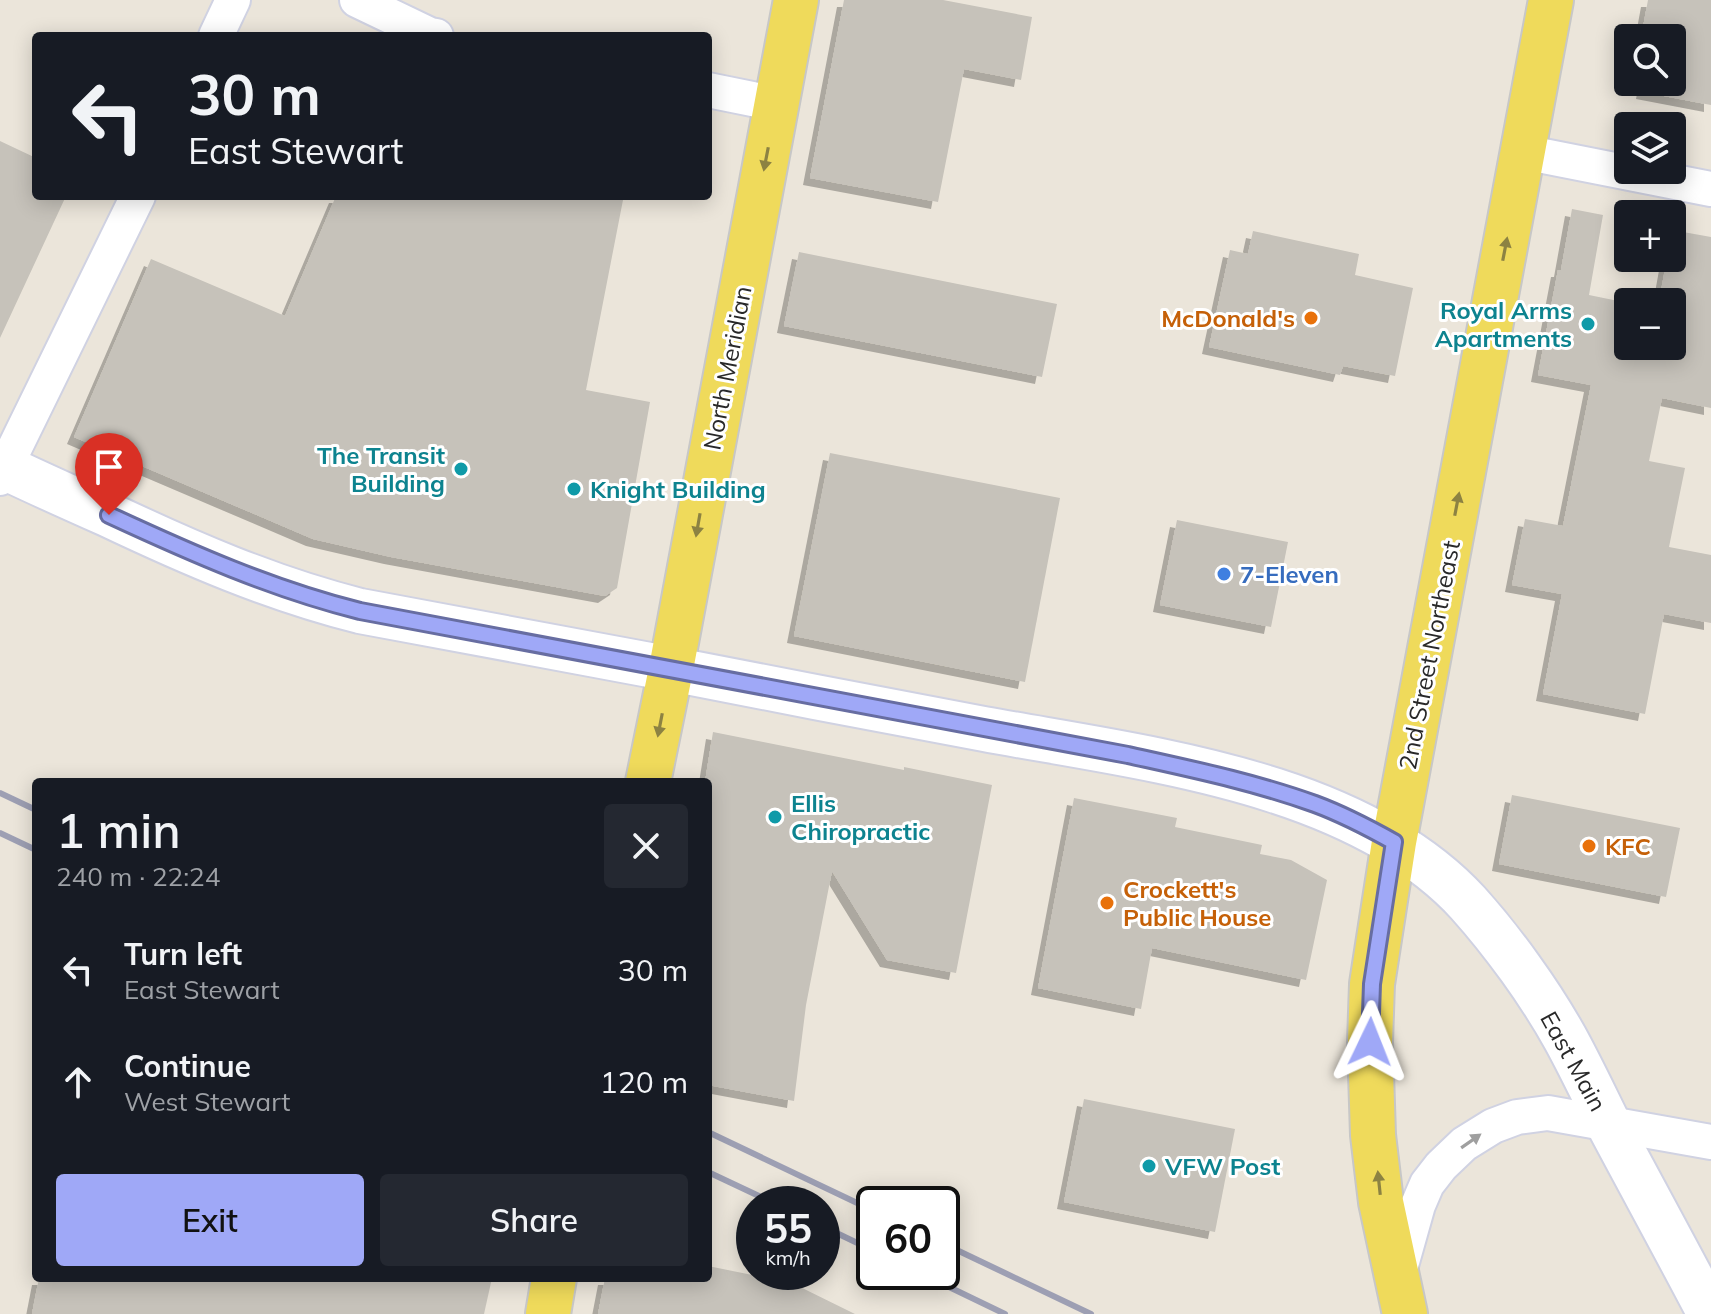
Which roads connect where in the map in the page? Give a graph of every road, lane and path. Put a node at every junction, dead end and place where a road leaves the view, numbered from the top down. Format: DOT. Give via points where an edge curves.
graph roads {
  1 [pos="233,0"];
  2 [pos="357,0"];
  3 [pos="796,0"];
  4 [pos="1551,0"];
  5 [pos="218,32"];
  6 [pos="427,32"];
  7 [pos="712,91"];
  8 [pos="777,104"];
  9 [pos="1523,152"];
  10 [pos="1711,189"];
  11 [pos="136,200"];
  12 [pos="2,471"];
  13 [pos="671,669"];
  14 [pos="649,778"];
  15 [pos="1394,842"];
  16 [pos="1608,1123"];
  17 [pos="1711,1142"];
  18 [pos="553,1282"];
  19 [pos="1401,1296"];
  20 [pos="548,1314"];
  21 [pos="1710,1314"];
  1 -- 5 [label="street"];
  2 -- 6 [label="street"];
  3 -- 8 [label="main road, North Meridian"];
  4 -- 9 [label="main road, 2nd Street Northeast"];
  7 -- 8 [label="street"];
  8 -- 13 [label="main road, North Meridian, one-way"];
  9 -- 10 [label="street"];
  15 -- 9 [label="main road, 2nd Street Northeast, one-way"];
  11 -- 12 [label="street"];
  12 -- 13 [label="main road, East Main" via="316,600"];
  13 -- 14 [label="main road, North Meridian, one-way"];
  13 -- 15 [label="main road, East Main" via="1205,771 1317,805"];
  15 -- 16 [label="main road, East Main" via="1467,902 1507,951 1563,1034"];
  19 -- 15 [label="main road, 2nd Street Northeast, one-way" via="1381,1202 1370,1042 1372,984"];
  16 -- 17 [label="street"];
  19 -- 16 [label="street, one-way" via="1418,1205 1427,1184 1464,1144 1517,1117 1548,1113"];
  16 -- 21 [label="main road, East Main"];
  18 -- 20 [label="main road"];
}
